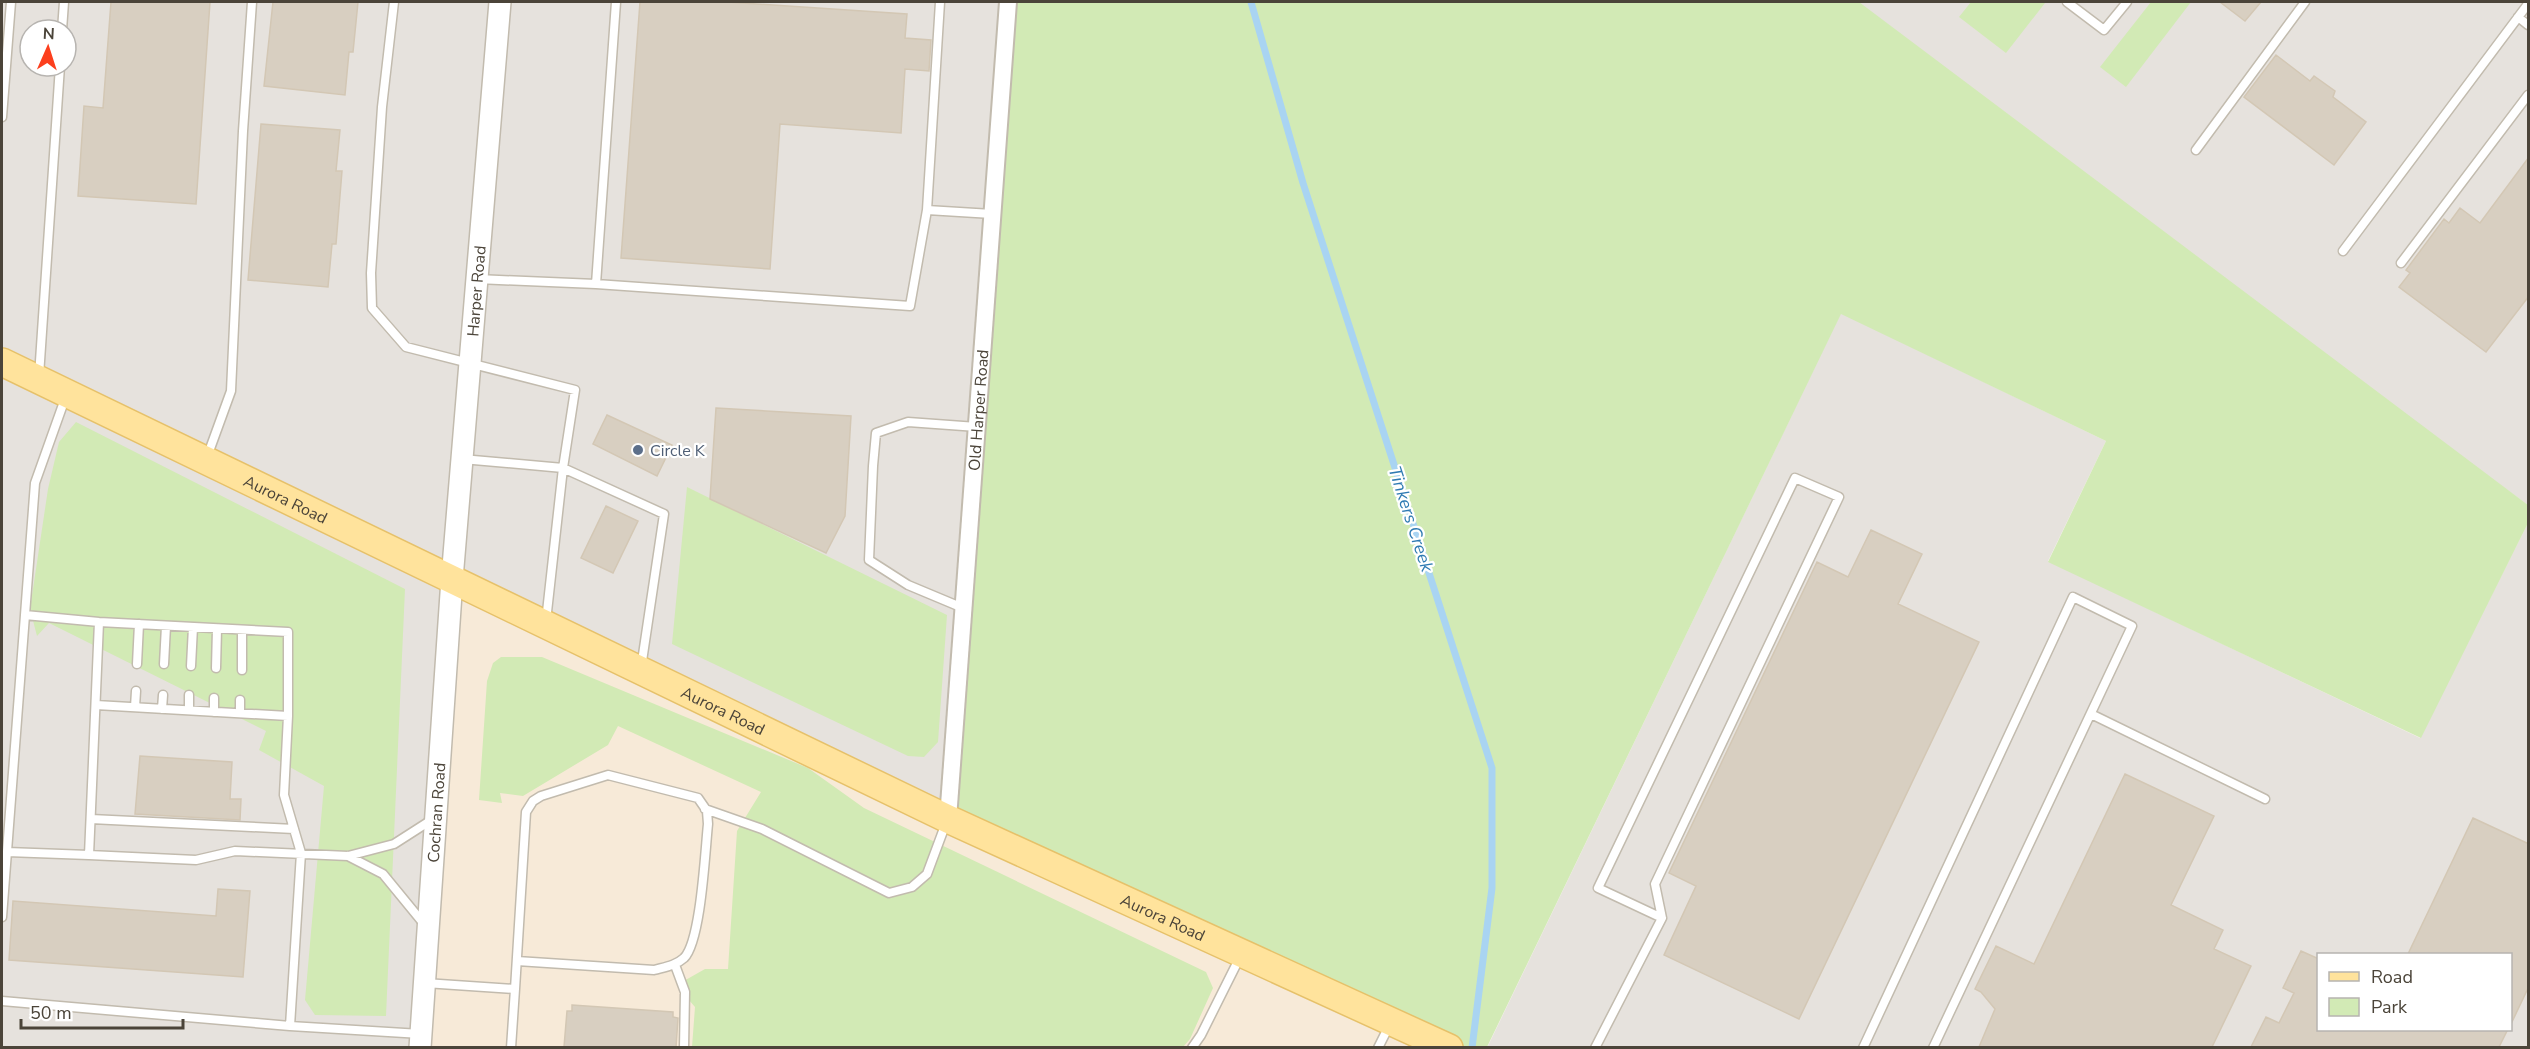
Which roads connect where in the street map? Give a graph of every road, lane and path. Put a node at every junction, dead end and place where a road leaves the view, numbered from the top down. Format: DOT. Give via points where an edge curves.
graph roads {
  1 [pos="11,2"];
  2 [pos="64,2"];
  3 [pos="252,2"];
  4 [pos="394,2"];
  5 [pos="500,2"];
  6 [pos="616,2"];
  7 [pos="940,2"];
  8 [pos="1008,2"];
  9 [pos="2067,2"];
  10 [pos="2127,2"];
  11 [pos="2305,2"];
  12 [pos="2529,4"];
  13 [pos="2518,17"];
  14 [pos="63,18"];
  15 [pos="2529,25"];
  16 [pos="59,78"];
  17 [pos="2529,95"];
  18 [pos="2,117"];
  19 [pos="2196,150"];
  20 [pos="927,210"];
  21 [pos="993,214"];
  22 [pos="2343,251"];
  23 [pos="2401,263"];
  24 [pos="475,279"];
  25 [pos="596,284"];
  26 [pos="469,361"];
  27 [pos="2,362"];
  28 [pos="39,380"];
  29 [pos="67,393"];
  30 [pos="977,428"];
  31 [pos="461,459"];
  32 [pos="206,461"];
  33 [pos="563,468"];
  34 [pos="452,579"];
  35 [pos="963,608"];
  36 [pos="25,615"];
  37 [pos="99,622"];
  38 [pos="139,624"];
  39 [pos="545,625"];
  40 [pos="166,626"];
  41 [pos="193,627"];
  42 [pos="217,628"];
  43 [pos="242,630"];
  44 [pos="137,664"];
  45 [pos="164,664"];
  46 [pos="191,666"];
  47 [pos="216,668"];
  48 [pos="242,670"];
  49 [pos="641,670"];
  50 [pos="136,692"];
  51 [pos="163,695"];
  52 [pos="189,695"];
  53 [pos="214,698"];
  54 [pos="240,700"];
  55 [pos="96,705"];
  56 [pos="135,707"];
  57 [pos="162,709"];
  58 [pos="189,710"];
  59 [pos="214,712"];
  60 [pos="240,713"];
  61 [pos="2091,714"];
  62 [pos="288,716"];
  63 [pos="2265,799"];
  64 [pos="705,808"];
  65 [pos="436,817"];
  66 [pos="91,819"];
  67 [pos="948,819"];
  68 [pos="294,829"];
  69 [pos="7,852"];
  70 [pos="302,854"];
  71 [pos="89,855"];
  72 [pos="348,855"];
  73 [pos="2,917"];
  74 [pos="1662,918"];
  75 [pos="428,929"];
  76 [pos="1241,954"];
  77 [pos="517,961"];
  78 [pos="675,965"];
  79 [pos="425,983"];
  80 [pos="515,989"];
  81 [pos="2,1001"];
  82 [pos="1390,1023"];
  83 [pos="290,1026"];
  84 [pos="421,1041"];
  85 [pos="1442,1044"];
  86 [pos="511,1047"];
  87 [pos="684,1047"];
  88 [pos="1192,1047"];
  89 [pos="1378,1047"];
  90 [pos="1595,1047"];
  91 [pos="1863,1047"];
  92 [pos="1933,1047"];
  1 -- 18 [label="lane"];
  2 -- 14 [label="lane"];
  3 -- 32 [label="lane" via="231,391"];
  4 -- 26 [label="lane" via="382,107 372,309 406,347"];
  5 -- 24 [label="street, Harper Road"];
  6 -- 25 [label="lane"];
  7 -- 20 [label="lane"];
  8 -- 21 [label="street, Old Harper Road"];
  9 -- 10 [label="lane" via="2104,30"];
  11 -- 19 [label="lane"];
  12 -- 13 [label="lane"];
  13 -- 15 [label="lane"];
  13 -- 22 [label="lane"];
  16 -- 28 [label="lane"];
  17 -- 23 [label="lane"];
  20 -- 21 [label="lane"];
  20 -- 25 [label="lane" via="910,306"];
  21 -- 30 [label="street, Old Harper Road"];
  24 -- 25 [label="lane"];
  24 -- 26 [label="street, Harper Road"];
  26 -- 31 [label="street, Harper Road"];
  26 -- 33 [label="lane" via="575,390"];
  27 -- 28 [label="main road, Aurora Road"];
  28 -- 29 [label="main road, Aurora Road"];
  29 -- 32 [label="main road, Aurora Road"];
  29 -- 36 [label="lane" via="35,483"];
  30 -- 35 [label="street, Old Harper Road"];
  30 -- 35 [label="lane" via="908,422 876,433 873,466 869,560 908,585"];
  31 -- 33 [label="lane"];
  31 -- 34 [label="street, Harper Road"];
  32 -- 34 [label="main road, Aurora Road"];
  33 -- 39 [label="lane"];
  33 -- 49 [label="lane" via="664,514"];
  34 -- 39 [label="main road, Aurora Road"];
  34 -- 65 [label="street, Cochran Road"];
  35 -- 67 [label="street, Old Harper Road"];
  36 -- 37 [label="lane"];
  36 -- 69 [label="lane"];
  37 -- 38 [label="lane"];
  37 -- 55 [label="lane"];
  38 -- 40 [label="lane"];
  38 -- 44 [label="lane"];
  39 -- 49 [label="main road, Aurora Road"];
  40 -- 41 [label="lane"];
  40 -- 45 [label="lane"];
  41 -- 42 [label="lane"];
  41 -- 46 [label="lane"];
  42 -- 43 [label="lane"];
  42 -- 47 [label="lane"];
  43 -- 48 [label="lane"];
  43 -- 62 [label="lane" via="288,632"];
  49 -- 67 [label="main road, Aurora Road"];
  50 -- 56 [label="lane"];
  51 -- 57 [label="lane"];
  52 -- 58 [label="lane"];
  53 -- 59 [label="lane"];
  54 -- 60 [label="lane"];
  55 -- 56 [label="lane"];
  55 -- 66 [label="lane"];
  56 -- 57 [label="lane"];
  57 -- 58 [label="lane"];
  58 -- 59 [label="lane"];
  59 -- 60 [label="lane"];
  60 -- 62 [label="lane"];
  61 -- 63 [label="lane"];
  61 -- 91 [label="lane" via="2132,626 2073,597"];
  61 -- 92 [label="lane"];
  62 -- 68 [label="lane" via="284,795"];
  64 -- 67 [label="lane" via="762,829 889,892 912,886 927,874"];
  64 -- 77 [label="lane" via="698,798 608,775 533,801 526,812"];
  64 -- 78 [label="lane" via="708,825 696,934 686,956"];
  65 -- 72 [label="lane" via="394,844"];
  65 -- 75 [label="street, Cochran Road"];
  66 -- 68 [label="lane"];
  66 -- 71 [label="lane"];
  67 -- 76 [label="main road, Aurora Road"];
  68 -- 70 [label="lane"];
  69 -- 71 [label="lane"];
  69 -- 73 [label="lane"];
  70 -- 71 [label="lane" via="235,851 196,860"];
  70 -- 72 [label="lane"];
  70 -- 83 [label="lane"];
  72 -- 75 [label="lane" via="383,874"];
  74 -- 74 [label="lane" via="1598,888 1795,477 1839,497 1655,884"];
  74 -- 90 [label="lane"];
  75 -- 79 [label="street, Cochran Road"];
  76 -- 82 [label="main road, Aurora Road"];
  76 -- 88 [label="lane" via="1202,1035"];
  77 -- 78 [label="lane" via="654,970"];
  77 -- 80 [label="lane"];
  78 -- 87 [label="lane" via="685,992"];
  79 -- 80 [label="lane"];
  79 -- 84 [label="street, Cochran Road"];
  80 -- 86 [label="lane"];
  81 -- 83 [label="lane"];
  82 -- 85 [label="main road, Aurora Road"];
  82 -- 89 [label="lane"];
  83 -- 84 [label="lane"];
}
